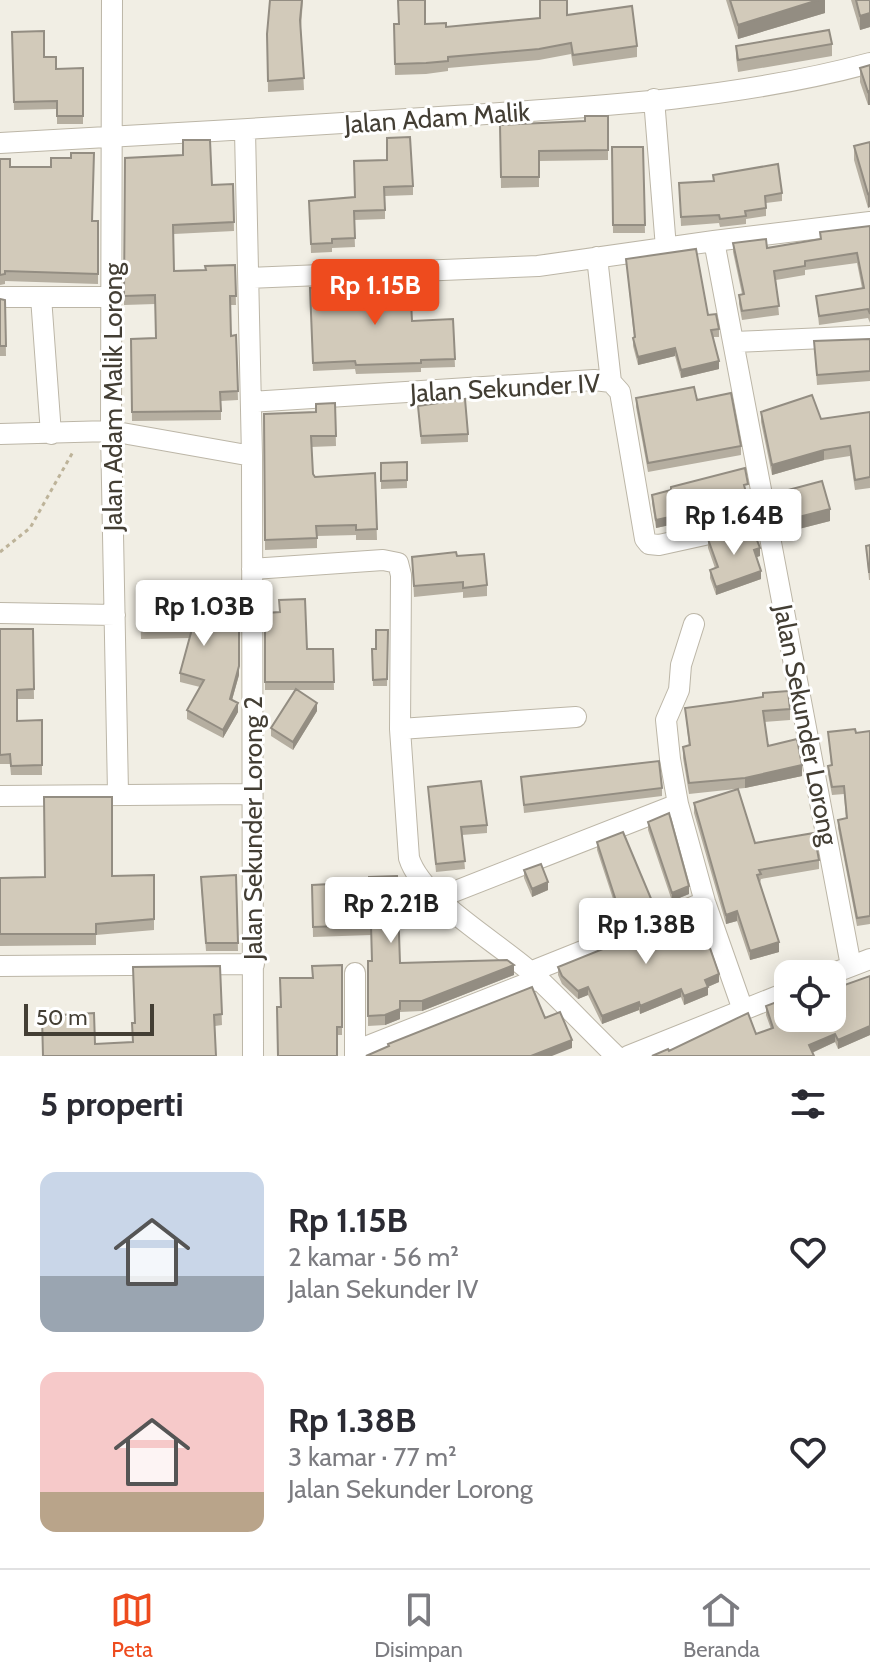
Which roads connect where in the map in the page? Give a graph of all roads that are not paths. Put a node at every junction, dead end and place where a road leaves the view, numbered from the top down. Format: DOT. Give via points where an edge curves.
graph roads {
  1 [pos="112,0"];
  2 [pos="870,63"];
  3 [pos="654,99"];
  4 [pos="245,131"];
  5 [pos="113,137"];
  6 [pos="0,143"];
  7 [pos="870,222"];
  8 [pos="714,241"];
  9 [pos="666,248"];
  10 [pos="597,257"];
  11 [pos="249,278"];
  12 [pos="0,297"];
  13 [pos="41,297"];
  14 [pos="112,297"];
  15 [pos="870,336"];
  16 [pos="734,342"];
  17 [pos="611,382"];
  18 [pos="251,402"];
  19 [pos="111,431"];
  20 [pos="0,434"];
  21 [pos="51,434"];
  22 [pos="252,456"];
  23 [pos="768,521"];
  24 [pos="252,569"];
  25 [pos="0,613"];
  26 [pos="115,615"];
  27 [pos="694,624"];
  28 [pos="576,717"];
  29 [pos="400,729"];
  30 [pos="118,793"];
  31 [pos="252,794"];
  32 [pos="0,796"];
  33 [pos="678,804"];
  34 [pos="438,898"];
  35 [pos="705,902"];
  36 [pos="861,963"];
  37 [pos="254,964"];
  38 [pos="0,966"];
  39 [pos="355,973"];
  40 [pos="534,975"];
  41 [pos="774,998"];
  42 [pos="743,1010"];
  43 [pos="355,1053"];
  44 [pos="253,1056"];
  45 [pos="616,1056"];
  46 [pos="628,1056"];
  1 -- 5 [label="street, Jalan Adam Malik Lorong"];
  2 -- 3 [label="street, Jalan Adam Malik" via="812,77"];
  3 -- 4 [label="street, Jalan Adam Malik"];
  3 -- 9 [label="street"];
  4 -- 5 [label="street, Jalan Adam Malik"];
  4 -- 11 [label="street, Jalan Sekunder Lorong 2"];
  5 -- 6 [label="street, Jalan Adam Malik"];
  5 -- 14 [label="street, Jalan Adam Malik Lorong"];
  7 -- 8 [label="street"];
  8 -- 9 [label="street"];
  8 -- 16 [label="street, Jalan Sekunder Lorong"];
  9 -- 10 [label="street"];
  10 -- 11 [label="street" via="508,268"];
  10 -- 17 [label="street"];
  11 -- 18 [label="street, Jalan Sekunder Lorong 2"];
  12 -- 13 [label="street"];
  13 -- 14 [label="street"];
  13 -- 21 [label="street"];
  14 -- 19 [label="street, Jalan Adam Malik Lorong"];
  15 -- 16 [label="street"];
  16 -- 23 [label="street, Jalan Sekunder Lorong"];
  17 -- 18 [label="street, Jalan Sekunder IV"];
  17 -- 23 [label="street, Jalan Sekunder IV" via="620,392 649,544"];
  18 -- 22 [label="street, Jalan Sekunder Lorong 2"];
  19 -- 21 [label="street"];
  19 -- 22 [label="street"];
  19 -- 26 [label="street, Jalan Adam Malik Lorong"];
  20 -- 21 [label="street"];
  22 -- 24 [label="street, Jalan Sekunder Lorong 2"];
  23 -- 36 [label="street, Jalan Sekunder Lorong"];
  24 -- 29 [label="street" via="391,560 399,565"];
  24 -- 31 [label="street, Jalan Sekunder Lorong 2"];
  25 -- 26 [label="street"];
  26 -- 30 [label="street, Jalan Adam Malik Lorong"];
  27 -- 33 [label="street" via="679,690 666,720"];
  28 -- 29 [label="street"];
  29 -- 34 [label="street" via="409,858 419,880"];
  30 -- 31 [label="street"];
  30 -- 32 [label="street"];
  31 -- 37 [label="street, Jalan Sekunder Lorong 2"];
  33 -- 34 [label="street"];
  33 -- 35 [label="street"];
  34 -- 40 [label="street"];
  35 -- 40 [label="street"];
  35 -- 42 [label="street"];
  37 -- 38 [label="street"];
  37 -- 44 [label="street, Jalan Sekunder Lorong 2"];
  39 -- 43 [label="street"];
  40 -- 43 [label="street"];
  40 -- 45 [label="street"];
  41 -- 42 [label="street"];
  42 -- 46 [label="street"];
}
